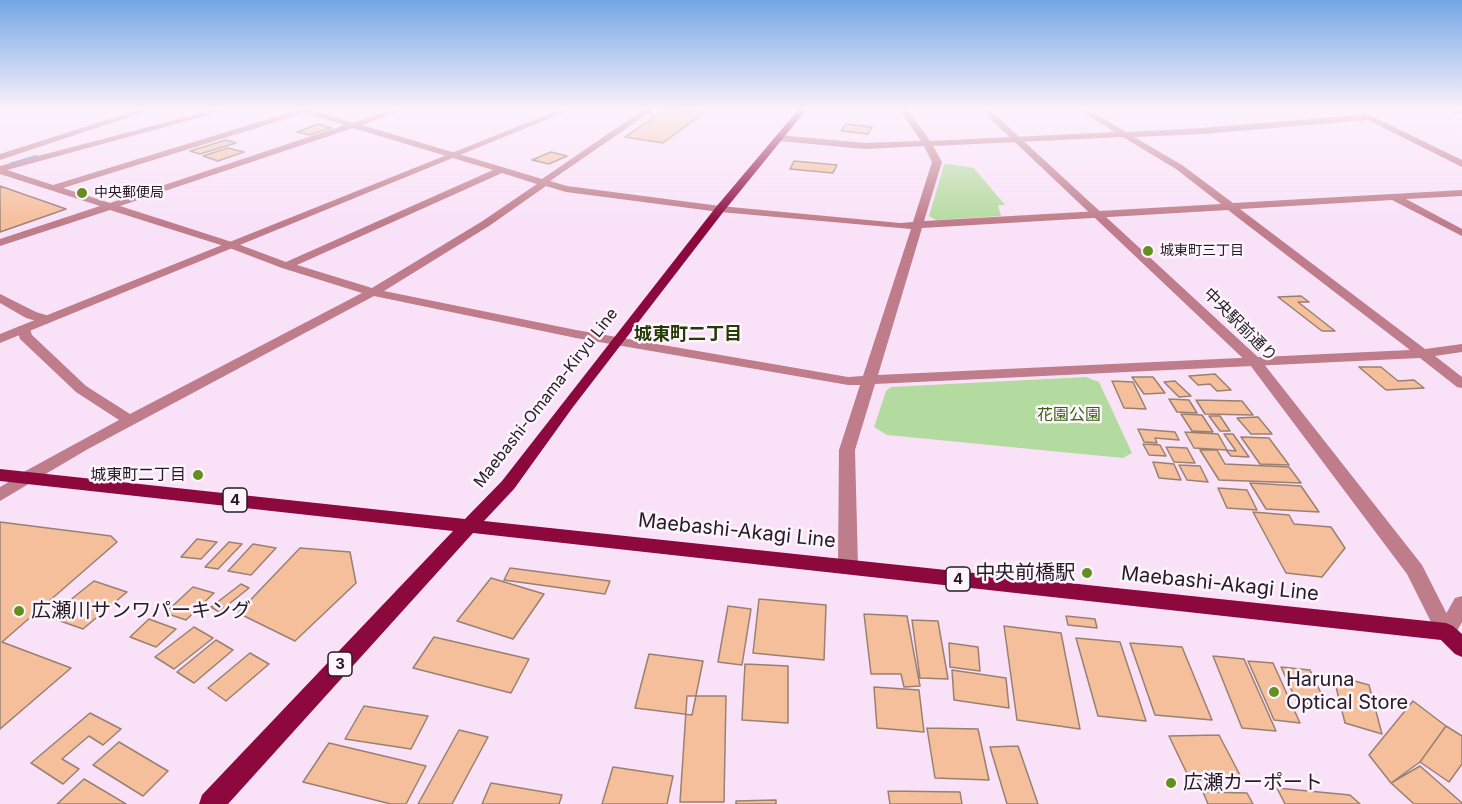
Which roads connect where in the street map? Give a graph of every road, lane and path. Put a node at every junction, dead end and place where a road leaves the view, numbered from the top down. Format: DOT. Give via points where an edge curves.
graph roads {
  1 [pos="30,148"];
  2 [pos="84,148"];
  3 [pos="182,148"];
  4 [pos="288,148"];
  5 [pos="432,148"];
  6 [pos="476,148"];
  7 [pos="594,148"];
  8 [pos="771,148"];
  9 [pos="929,148"];
  10 [pos="1026,148"];
  11 [pos="1147,148"];
  12 [pos="1430,148"];
  13 [pos="458,155"];
  14 [pos="0,157"];
  15 [pos="1462,164"];
  16 [pos="0,170"];
  17 [pos="501,170"];
  18 [pos="543,182"];
  19 [pos="52,188"];
  20 [pos="1462,193"];
  21 [pos="1394,197"];
  22 [pos="1231,206"];
  23 [pos="110,207"];
  24 [pos="720,209"];
  25 [pos="1098,214"];
  26 [pos="919,225"];
  27 [pos="1462,234"];
  28 [pos="0,243"];
  29 [pos="231,245"];
  30 [pos="286,266"];
  31 [pos="371,292"];
  32 [pos="0,298"];
  33 [pos="47,320"];
  34 [pos="24,329"];
  35 [pos="0,339"];
  36 [pos="617,341"];
  37 [pos="1462,348"];
  38 [pos="1422,354"];
  39 [pos="1255,362"];
  40 [pos="868,381"];
  41 [pos="1462,384"];
  42 [pos="131,421"];
  43 [pos="0,475"];
  44 [pos="27,478"];
  45 [pos="0,495"];
  46 [pos="471,525"];
  47 [pos="848,567"];
  48 [pos="1462,604"];
  49 [pos="1446,632"];
  50 [pos="1462,648"];
  51 [pos="211,804"];
  1 -- 14 [label="street"];
  2 -- 16 [label="street"];
  3 -- 19 [label="street"];
  4 -- 23 [label="street"];
  5 -- 13 [label="street"];
  6 -- 13 [label="street"];
  7 -- 18 [label="street"];
  8 -- 24 [label="main road, Maebashi-Omama-Kiryu Line / 3"];
  9 -- 26 [label="street" via="937,162"];
  10 -- 25 [label="street, 中央駅前通り"];
  11 -- 22 [label="street"];
  12 -- 15 [label="street"];
  13 -- 17 [label="street"];
  13 -- 29 [label="street"];
  16 -- 19 [label="street"];
  17 -- 18 [label="street"];
  17 -- 30 [label="street"];
  18 -- 24 [label="street" via="566,189"];
  18 -- 31 [label="street" via="485,224"];
  19 -- 23 [label="street"];
  20 -- 21 [label="street"];
  21 -- 22 [label="street"];
  21 -- 27 [label="street"];
  22 -- 25 [label="street"];
  22 -- 38 [label="street"];
  23 -- 28 [label="street"];
  23 -- 29 [label="street"];
  24 -- 26 [label="street"];
  24 -- 36 [label="main road, Maebashi-Omama-Kiryu Line / 3"];
  25 -- 26 [label="street"];
  25 -- 39 [label="street, 中央駅前通り"];
  26 -- 40 [label="street"];
  29 -- 30 [label="street"];
  29 -- 33 [label="street"];
  30 -- 31 [label="street"];
  31 -- 36 [label="street"];
  31 -- 42 [label="street"];
  32 -- 33 [label="street"];
  33 -- 34 [label="street"];
  34 -- 35 [label="street"];
  34 -- 42 [label="street" via="25,336 81,389"];
  36 -- 40 [label="street" via="848,381"];
  36 -- 46 [label="main road, Maebashi-Omama-Kiryu Line / 3" via="508,485"];
  37 -- 38 [label="street"];
  38 -- 39 [label="street"];
  38 -- 41 [label="street"];
  39 -- 40 [label="street"];
  39 -- 49 [label="street, 中央駅前通り" via="1415,570"];
  40 -- 47 [label="street" via="847,450"];
  42 -- 44 [label="street"];
  43 -- 44 [label="main road, Maebashi-Akagi Line / 4"];
  44 -- 45 [label="street"];
  44 -- 46 [label="main road, Maebashi-Akagi Line / 4"];
  46 -- 47 [label="main road, Maebashi-Akagi Line / 4"];
  46 -- 51 [label="main road, Maebashi-Omama-Kiryu Line / 3"];
  47 -- 49 [label="main road, Maebashi-Akagi Line / 4"];
  48 -- 49 [label="street"];
  49 -- 50 [label="main road"];
}
